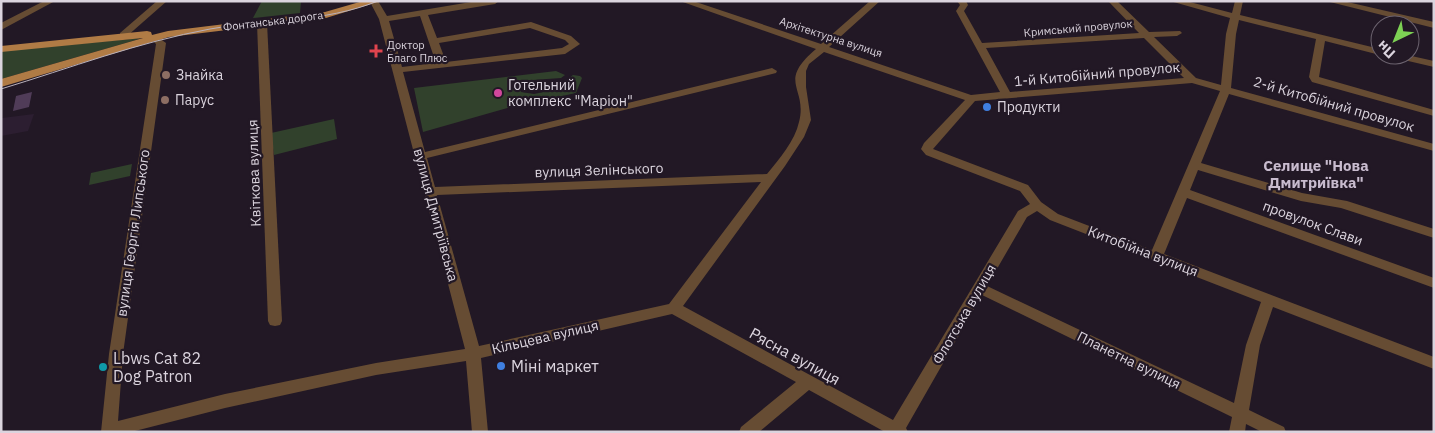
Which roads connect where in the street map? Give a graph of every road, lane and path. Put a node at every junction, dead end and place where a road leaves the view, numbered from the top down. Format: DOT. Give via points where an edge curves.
graph roads {
  1 [pos="52,1"];
  2 [pos="163,1"];
  3 [pos="495,1"];
  4 [pos="684,1"];
  5 [pos="876,1"];
  6 [pos="961,1"];
  7 [pos="1112,1"];
  8 [pos="1174,1"];
  9 [pos="1239,1"];
  10 [pos="1330,1"];
  11 [pos="375,2"];
  12 [pos="423,13"];
  13 [pos="1236,17"];
  14 [pos="384,19"];
  15 [pos="262,23"];
  16 [pos="1434,25"];
  17 [pos="1,27"];
  18 [pos="1145,33"];
  19 [pos="1177,33"];
  20 [pos="123,35"];
  21 [pos="152,37"];
  22 [pos="1320,38"];
  23 [pos="433,41"];
  24 [pos="980,46"];
  25 [pos="823,47"];
  26 [pos="1,49"];
  27 [pos="1370,50"];
  28 [pos="1420,61"];
  29 [pos="442,64"];
  30 [pos="1434,64"];
  31 [pos="398,70"];
  32 [pos="772,71"];
  33 [pos="1192,80"];
  34 [pos="1,83"];
  35 [pos="1226,89"];
  36 [pos="1007,96"];
  37 [pos="970,98"];
  38 [pos="1434,113"];
  39 [pos="1434,148"];
  40 [pos="421,156"];
  41 [pos="1195,165"];
  42 [pos="770,178"];
  43 [pos="430,191"];
  44 [pos="1182,192"];
  45 [pos="1037,205"];
  46 [pos="1434,234"];
  47 [pos="1156,257"];
  48 [pos="1434,283"];
  49 [pos="980,288"];
  50 [pos="1269,299"];
  51 [pos="674,308"];
  52 [pos="275,321"];
  53 [pos="473,353"];
  54 [pos="1434,363"];
  55 [pos="807,382"];
  56 [pos="1242,414"];
  57 [pos="110,431"];
  58 [pos="898,431"];
  59 [pos="480,432"];
  60 [pos="746,432"];
  61 [pos="1237,432"];
  62 [pos="1278,432"];
  1 -- 17 [label="street"];
  2 -- 20 [label="street"];
  3 -- 12 [label="street"];
  4 -- 25 [label="street, Архітектурна вулиця"];
  5 -- 25 [label="street"];
  6 -- 24 [label="street" via="964,5 960,11"];
  7 -- 18 [label="street"];
  8 -- 13 [label="street"];
  9 -- 13 [label="street"];
  10 -- 16 [label="street"];
  11 -- 14 [label="street, вулиця Дмитріївська"];
  11 -- 15 [label="main road, Фонтанська дорога" via="326,15"];
  12 -- 14 [label="street"];
  12 -- 23 [label="street"];
  13 -- 22 [label="street"];
  13 -- 35 [label="street" via="1231,34"];
  14 -- 31 [label="street, вулиця Дмитріївська"];
  15 -- 21 [label="main road, Фонтанська дорога"];
  15 -- 52 [label="street, Квіткова вулиця"];
  18 -- 19 [label="street, Кримський провулок"];
  18 -- 24 [label="street, Кримський провулок"];
  18 -- 33 [label="street"];
  20 -- 21 [label="main road, Фонтанська дорога"];
  20 -- 26 [label="main road, Фонтанська дорога"];
  21 -- 34 [label="main road, Фонтанська дорога"];
  21 -- 57 [label="street, вулиця Георгія Липського" via="161,43 116,354"];
  22 -- 27 [label="street"];
  22 -- 38 [label="street" via="1316,80"];
  23 -- 29 [label="street"];
  23 -- 29 [label="street" via="531,25 568,38 574,44 565,50"];
  24 -- 36 [label="street"];
  25 -- 37 [label="street, Архітектурна вулиця"];
  25 -- 42 [label="street" via="800,70 808,115"];
  28 -- 30 [label="street"];
  29 -- 31 [label="street"];
  31 -- 40 [label="street, вулиця Дмитріївська"];
  32 -- 40 [label="street"];
  33 -- 35 [label="street, 1-й Китобійний провулок"];
  33 -- 36 [label="street, 1-й Китобійний провулок"];
  35 -- 39 [label="street, 2-й Китобійний провулок"];
  35 -- 41 [label="street"];
  36 -- 37 [label="street, 1-й Китобійний провулок"];
  37 -- 45 [label="street, Китобійна вулиця" via="928,145 928,151 1024,188"];
  40 -- 43 [label="street, вулиця Дмитріївська"];
  41 -- 44 [label="street"];
  41 -- 46 [label="street" via="1292,194 1343,204"];
  42 -- 43 [label="street, вулиця Зелінського"];
  42 -- 51 [label="street"];
  43 -- 53 [label="street, вулиця Дмитріївська"];
  44 -- 47 [label="street"];
  44 -- 48 [label="street, провулок Слави"];
  45 -- 47 [label="street, Китобійна вулиця" via="1054,217"];
  45 -- 49 [label="street, Флотська вулиця" via="1022,214"];
  47 -- 50 [label="street, Китобійна вулиця"];
  49 -- 56 [label="street, Планетна вулиця"];
  49 -- 58 [label="street, Флотська вулиця"];
  50 -- 54 [label="street, Китобійна вулиця"];
  50 -- 56 [label="street" via="1253,345"];
  51 -- 53 [label="street, Кільцева вулиця"];
  51 -- 55 [label="street, Рясна вулиця"];
  53 -- 57 [label="street, Кільцева вулиця" via="376,369 225,401"];
  53 -- 59 [label="street, вулиця Дмитріївська"];
  55 -- 58 [label="street, Рясна вулиця"];
  55 -- 60 [label="street"];
  56 -- 61 [label="street"];
  56 -- 62 [label="street, Планетна вулиця"];
}
